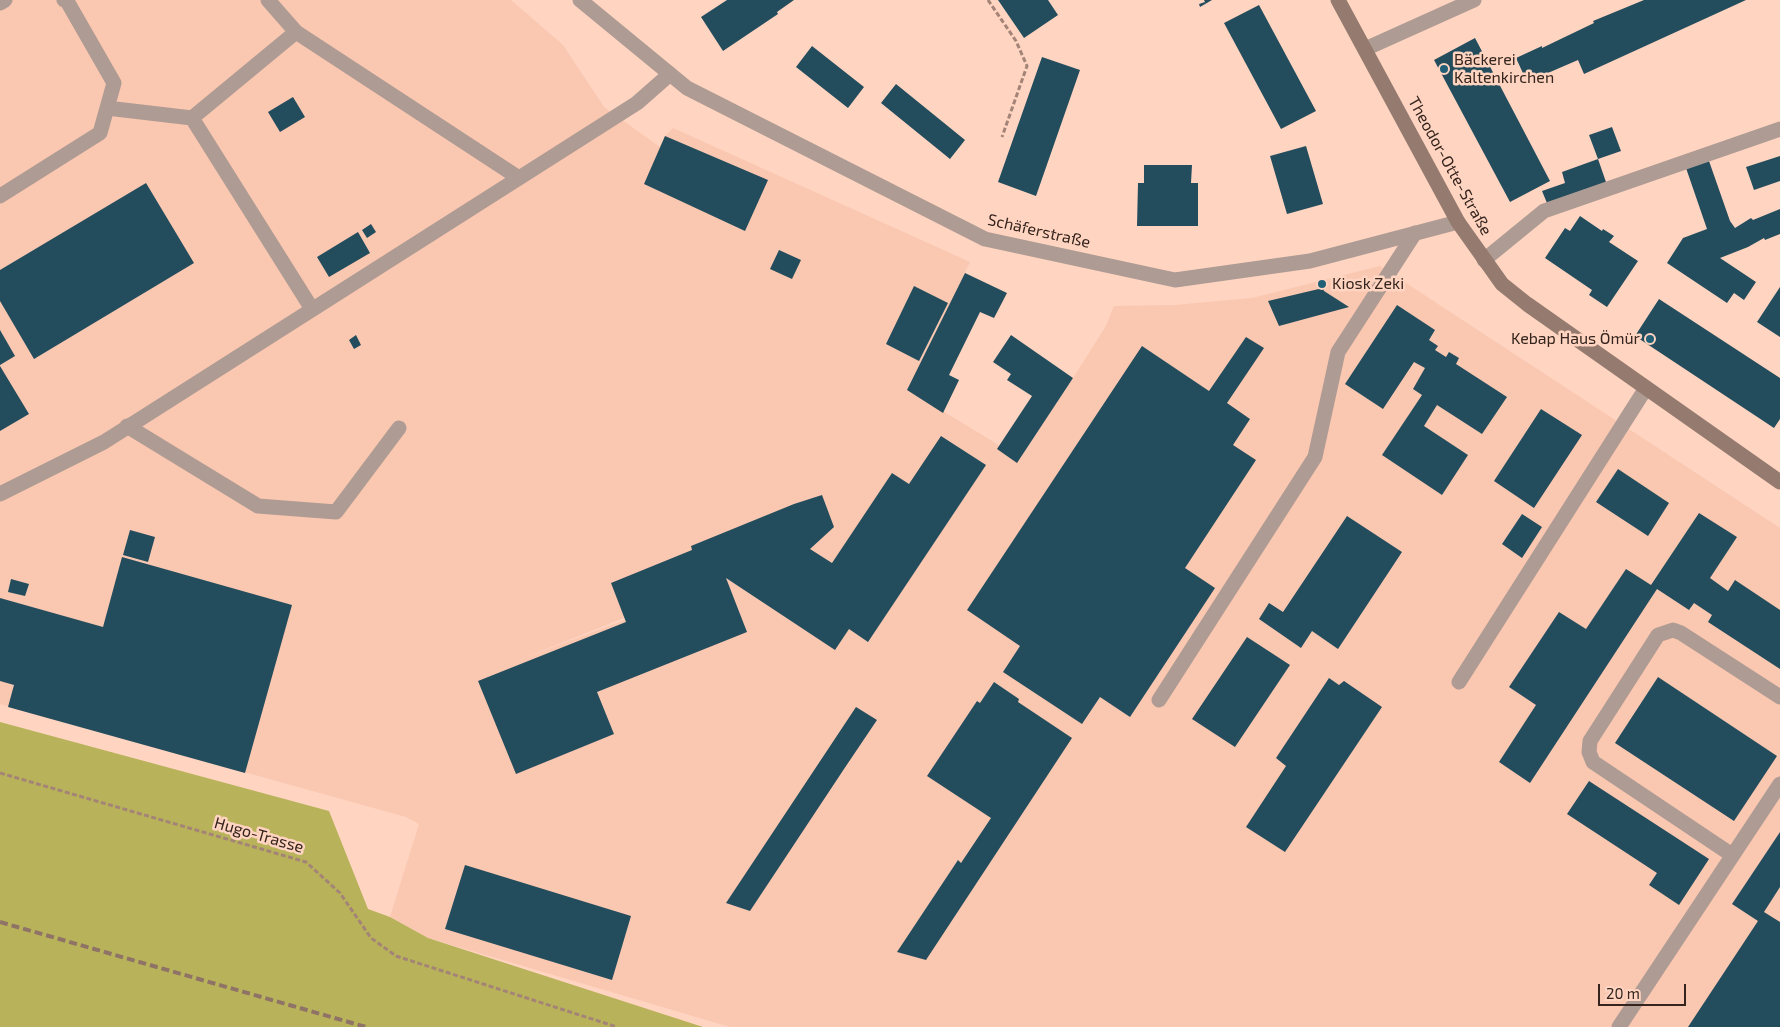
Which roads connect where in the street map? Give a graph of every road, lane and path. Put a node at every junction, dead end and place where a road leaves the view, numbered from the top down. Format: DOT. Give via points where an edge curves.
graph roads {
  1 [pos="5,0"];
  2 [pos="64,0"];
  3 [pos="268,0"];
  4 [pos="580,0"];
  5 [pos="988,0"];
  6 [pos="1338,0"];
  7 [pos="1474,0"];
  8 [pos="0,3"];
  9 [pos="296,32"];
  10 [pos="1365,49"];
  11 [pos="670,74"];
  12 [pos="107,108"];
  13 [pos="192,118"];
  14 [pos="1780,129"];
  15 [pos="1002,137"];
  16 [pos="518,178"];
  17 [pos="0,196"];
  18 [pos="1458,222"];
  19 [pos="1415,233"];
  20 [pos="1484,260"];
  21 [pos="312,309"];
  22 [pos="1646,388"];
  23 [pos="127,426"];
  24 [pos="399,428"];
  25 [pos="1780,482"];
  26 [pos="0,494"];
  27 [pos="1459,682"];
  28 [pos="1780,697"];
  29 [pos="1159,700"];
  30 [pos="0,773"];
  31 [pos="1780,784"];
  32 [pos="1732,855"];
  33 [pos="617,1027"];
  34 [pos="1619,1027"];
  1 -- 8 [label="street"];
  2 -- 12 [label="street" via="114,83"];
  3 -- 9 [label="street"];
  4 -- 11 [label="street, Schäferstraße"];
  5 -- 15 [label="path" via="1016,41 1027,66"];
  6 -- 10 [label="street, Theodor-Otte-Straße"];
  7 -- 10 [label="street"];
  9 -- 13 [label="street"];
  9 -- 16 [label="street"];
  10 -- 18 [label="street, Theodor-Otte-Straße"];
  11 -- 16 [label="street" via="637,103"];
  11 -- 19 [label="street, Schäferstraße" via="687,88 985,239 1175,280 1310,261"];
  12 -- 13 [label="street"];
  12 -- 17 [label="street" via="100,133"];
  13 -- 21 [label="street"];
  14 -- 20 [label="street" via="1544,212"];
  16 -- 21 [label="street"];
  18 -- 19 [label="street, Schäferstraße"];
  18 -- 20 [label="street, Theodor-Otte-Straße"];
  19 -- 29 [label="street" via="1338,352 1315,457"];
  20 -- 22 [label="street, Theodor-Otte-Straße" via="1502,284 1527,304"];
  21 -- 23 [label="street"];
  22 -- 25 [label="street, Theodor-Otte-Straße"];
  22 -- 27 [label="street"];
  23 -- 24 [label="street" via="258,506 336,512"];
  23 -- 26 [label="street" via="104,442"];
  28 -- 32 [label="street" via="1682,633 1665,631 1658,635 1590,741 1589,752 1593,762"];
  30 -- 33 [label="path, Hugo-Trasse" via="306,862 340,893 371,938 396,956"];
  31 -- 32 [label="street"];
  32 -- 34 [label="street"];
}
